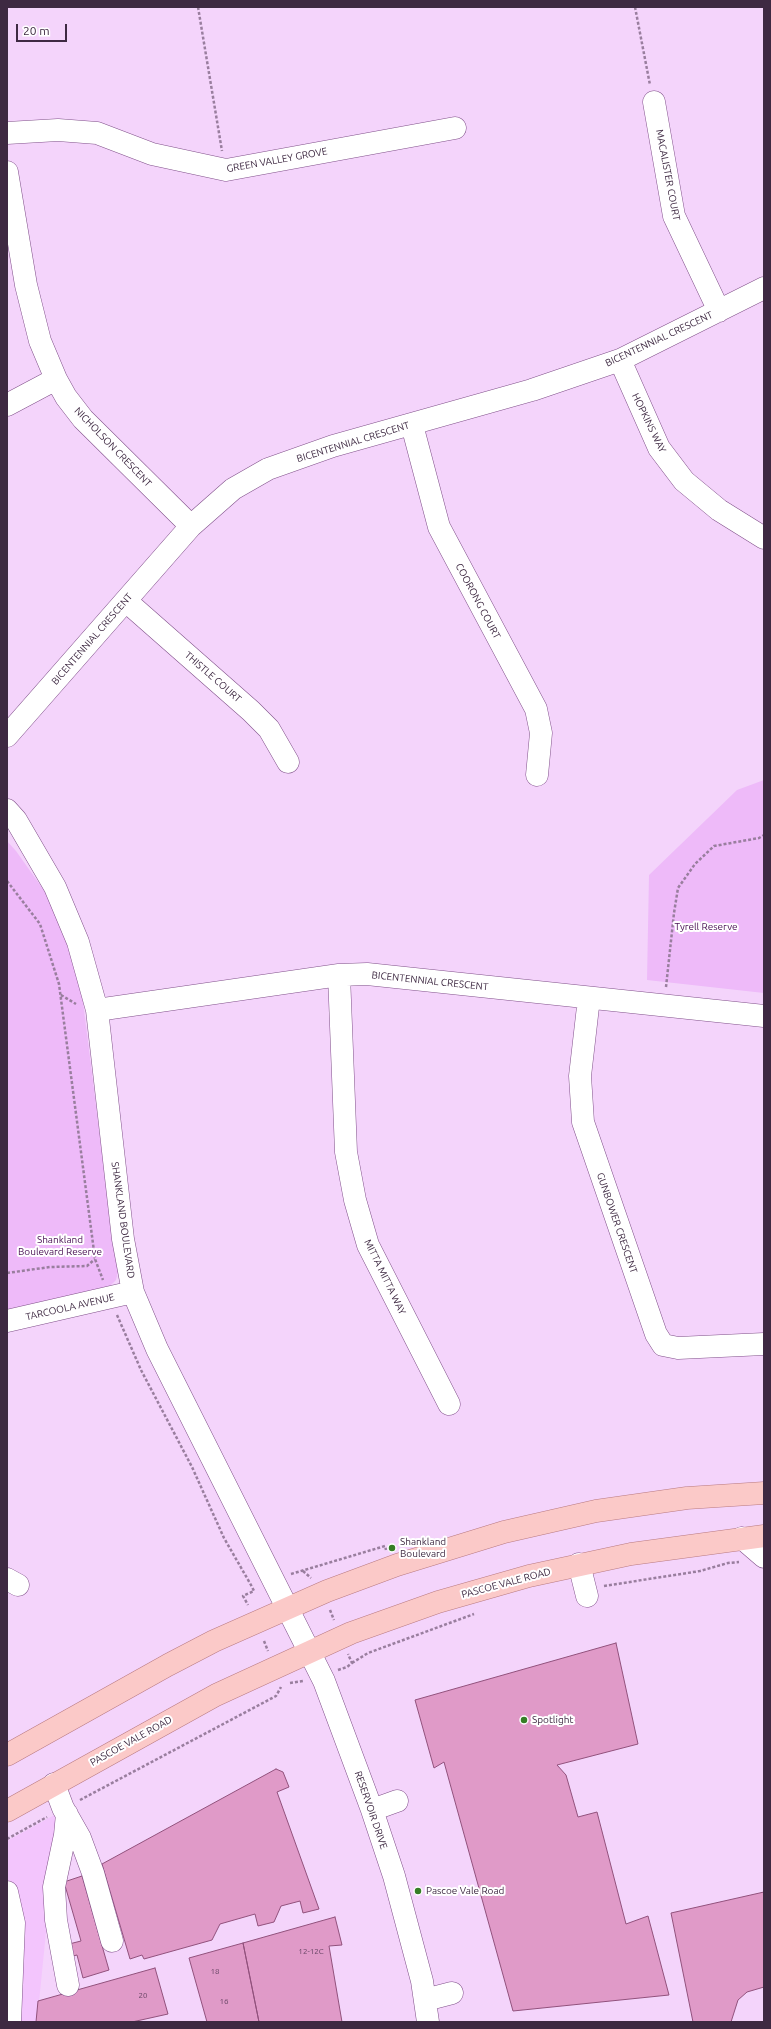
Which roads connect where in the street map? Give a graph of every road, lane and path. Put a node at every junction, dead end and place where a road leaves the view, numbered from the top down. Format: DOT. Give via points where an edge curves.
graph roads {
  1 [pos="198,7"];
  2 [pos="635,7"];
  3 [pos="654,102"];
  4 [pos="455,128"];
  5 [pos="7,134"];
  6 [pos="226,170"];
  7 [pos="7,172"];
  8 [pos="764,288"];
  9 [pos="719,311"];
  10 [pos="620,360"];
  11 [pos="56,380"];
  12 [pos="7,405"];
  13 [pos="412,425"];
  14 [pos="191,526"];
  15 [pos="764,538"];
  16 [pos="126,600"];
  17 [pos="7,736"];
  18 [pos="288,762"];
  19 [pos="536,775"];
  20 [pos="7,810"];
  21 [pos="7,822"];
  22 [pos="764,835"];
  23 [pos="25,837"];
  24 [pos="7,881"];
  25 [pos="339,975"];
  26 [pos="589,998"];
  27 [pos="664,1005"];
  28 [pos="97,1010"];
  29 [pos="764,1016"];
  30 [pos="95,1259"];
  31 [pos="7,1273"];
  32 [pos="133,1292"];
  33 [pos="109,1297"];
  34 [pos="7,1321"];
  35 [pos="764,1344"];
  36 [pos="449,1404"];
  37 [pos="759,1497"];
  38 [pos="764,1536"];
  39 [pos="742,1538"];
  40 [pos="392,1548"];
  41 [pos="764,1557"];
  42 [pos="742,1562"];
  43 [pos="579,1564"];
  44 [pos="274,1582"];
  45 [pos="254,1591"];
  46 [pos="586,1592"];
  47 [pos="288,1608"];
  48 [pos="479,1611"];
  49 [pos="256,1622"];
  50 [pos="309,1651"];
  51 [pos="352,1663"];
  52 [pos="7,1756"];
  53 [pos="54,1784"];
  54 [pos="397,1801"];
  55 [pos="7,1810"];
  56 [pos="372,1810"];
  57 [pos="67,1814"];
  58 [pos="7,1892"];
  59 [pos="112,1941"];
  60 [pos="68,1985"];
  61 [pos="452,1993"];
  62 [pos="425,2000"];
  63 [pos="10,2022"];
  64 [pos="428,2022"];
  1 -- 6 [label="path"];
  2 -- 3 [label="path"];
  3 -- 9 [label="street, MACALISTER COURT" via="674,216"];
  4 -- 6 [label="street, GREEN VALLEY GROVE"];
  5 -- 6 [label="street, GREEN VALLEY GROVE" via="58,130 97,133 152,154"];
  7 -- 11 [label="street, NICHOLSON CRESCENT" via="26,286 40,341"];
  8 -- 9 [label="street, BICENTENNIAL CRESCENT"];
  9 -- 10 [label="street, BICENTENNIAL CRESCENT"];
  10 -- 13 [label="street, BICENTENNIAL CRESCENT" via="532,390"];
  10 -- 15 [label="street, HOPKINS WAY" via="659,448 684,481 719,510"];
  11 -- 12 [label="street"];
  11 -- 14 [label="street, NICHOLSON CRESCENT" via="83,419"];
  13 -- 14 [label="street, BICENTENNIAL CRESCENT" via="333,446 268,469 233,489"];
  13 -- 19 [label="street, COORONG COURT" via="439,527 536,709 541,733"];
  14 -- 16 [label="street, BICENTENNIAL CRESCENT"];
  16 -- 17 [label="street, BICENTENNIAL CRESCENT"];
  16 -- 18 [label="street, THISTLE COURT" via="252,711 269,729"];
  20 -- 23 [label="street, SHANKLAND BOULEVARD"];
  21 -- 23 [label="street, SHANKLAND BOULEVARD"];
  22 -- 27 [label="path" via="714,846 695,864 678,888"];
  23 -- 28 [label="street, SHANKLAND BOULEVARD" via="55,887 78,942"];
  24 -- 30 [label="path" via="40,924 59,984"];
  25 -- 26 [label="street, BICENTENNIAL CRESCENT" via="367,974"];
  25 -- 28 [label="street, BICENTENNIAL CRESCENT"];
  25 -- 36 [label="street, MITTA MITTA WAY" via="346,1152 355,1200 368,1245"];
  26 -- 27 [label="street, BICENTENNIAL CRESCENT"];
  26 -- 35 [label="street, GUNBOWER CRESCENT" via="580,1076 583,1122 656,1334 663,1345 678,1348"];
  27 -- 29 [label="street, BICENTENNIAL CRESCENT"];
  28 -- 32 [label="street, SHANKLAND BOULEVARD" via="123,1239"];
  30 -- 31 [label="path" via="87,1266 50,1267"];
  30 -- 33 [label="path"];
  32 -- 33 [label="street, TARCOOLA AVENUE"];
  32 -- 44 [label="street, SHANKLAND BOULEVARD" via="157,1349"];
  33 -- 34 [label="street, TARCOOLA AVENUE"];
  33 -- 45 [label="path" via="141,1370 192,1468 224,1538"];
  37 -- 47 [label="main road" via="657,1501 535,1524 397,1565"];
  38 -- 39 [label="main road, PASCOE VALE ROAD"];
  39 -- 41 [label="street"];
  39 -- 43 [label="main road, PASCOE VALE ROAD"];
  40 -- 44 [label="path" via="386,1550 385,1546 303,1571 298,1570"];
  42 -- 46 [label="path"];
  43 -- 46 [label="street"];
  43 -- 50 [label="main road, PASCOE VALE ROAD" via="438,1602"];
  44 -- 45 [label="path"];
  44 -- 47 [label="street, SHANKLAND BOULEVARD"];
  45 -- 49 [label="path" via="243,1596"];
  47 -- 49 [label="main road"];
  47 -- 50 [label="street, RESERVOIR DRIVE"];
  48 -- 51 [label="path" via="368,1653"];
  49 -- 52 [label="main road" via="168,1665"];
  50 -- 53 [label="main road, PASCOE VALE ROAD" via="216,1695"];
  50 -- 56 [label="street, RESERVOIR DRIVE" via="324,1681"];
  53 -- 55 [label="main road, PASCOE VALE ROAD"];
  53 -- 57 [label="street"];
  54 -- 56 [label="street"];
  56 -- 62 [label="street, RESERVOIR DRIVE" via="401,1900"];
  57 -- 59 [label="street" via="80,1838 93,1873"];
  57 -- 60 [label="street" via="54,1887 56,1920"];
  58 -- 63 [label="street" via="14,1923"];
  61 -- 62 [label="street"];
  62 -- 64 [label="street, RESERVOIR DRIVE"];
}
